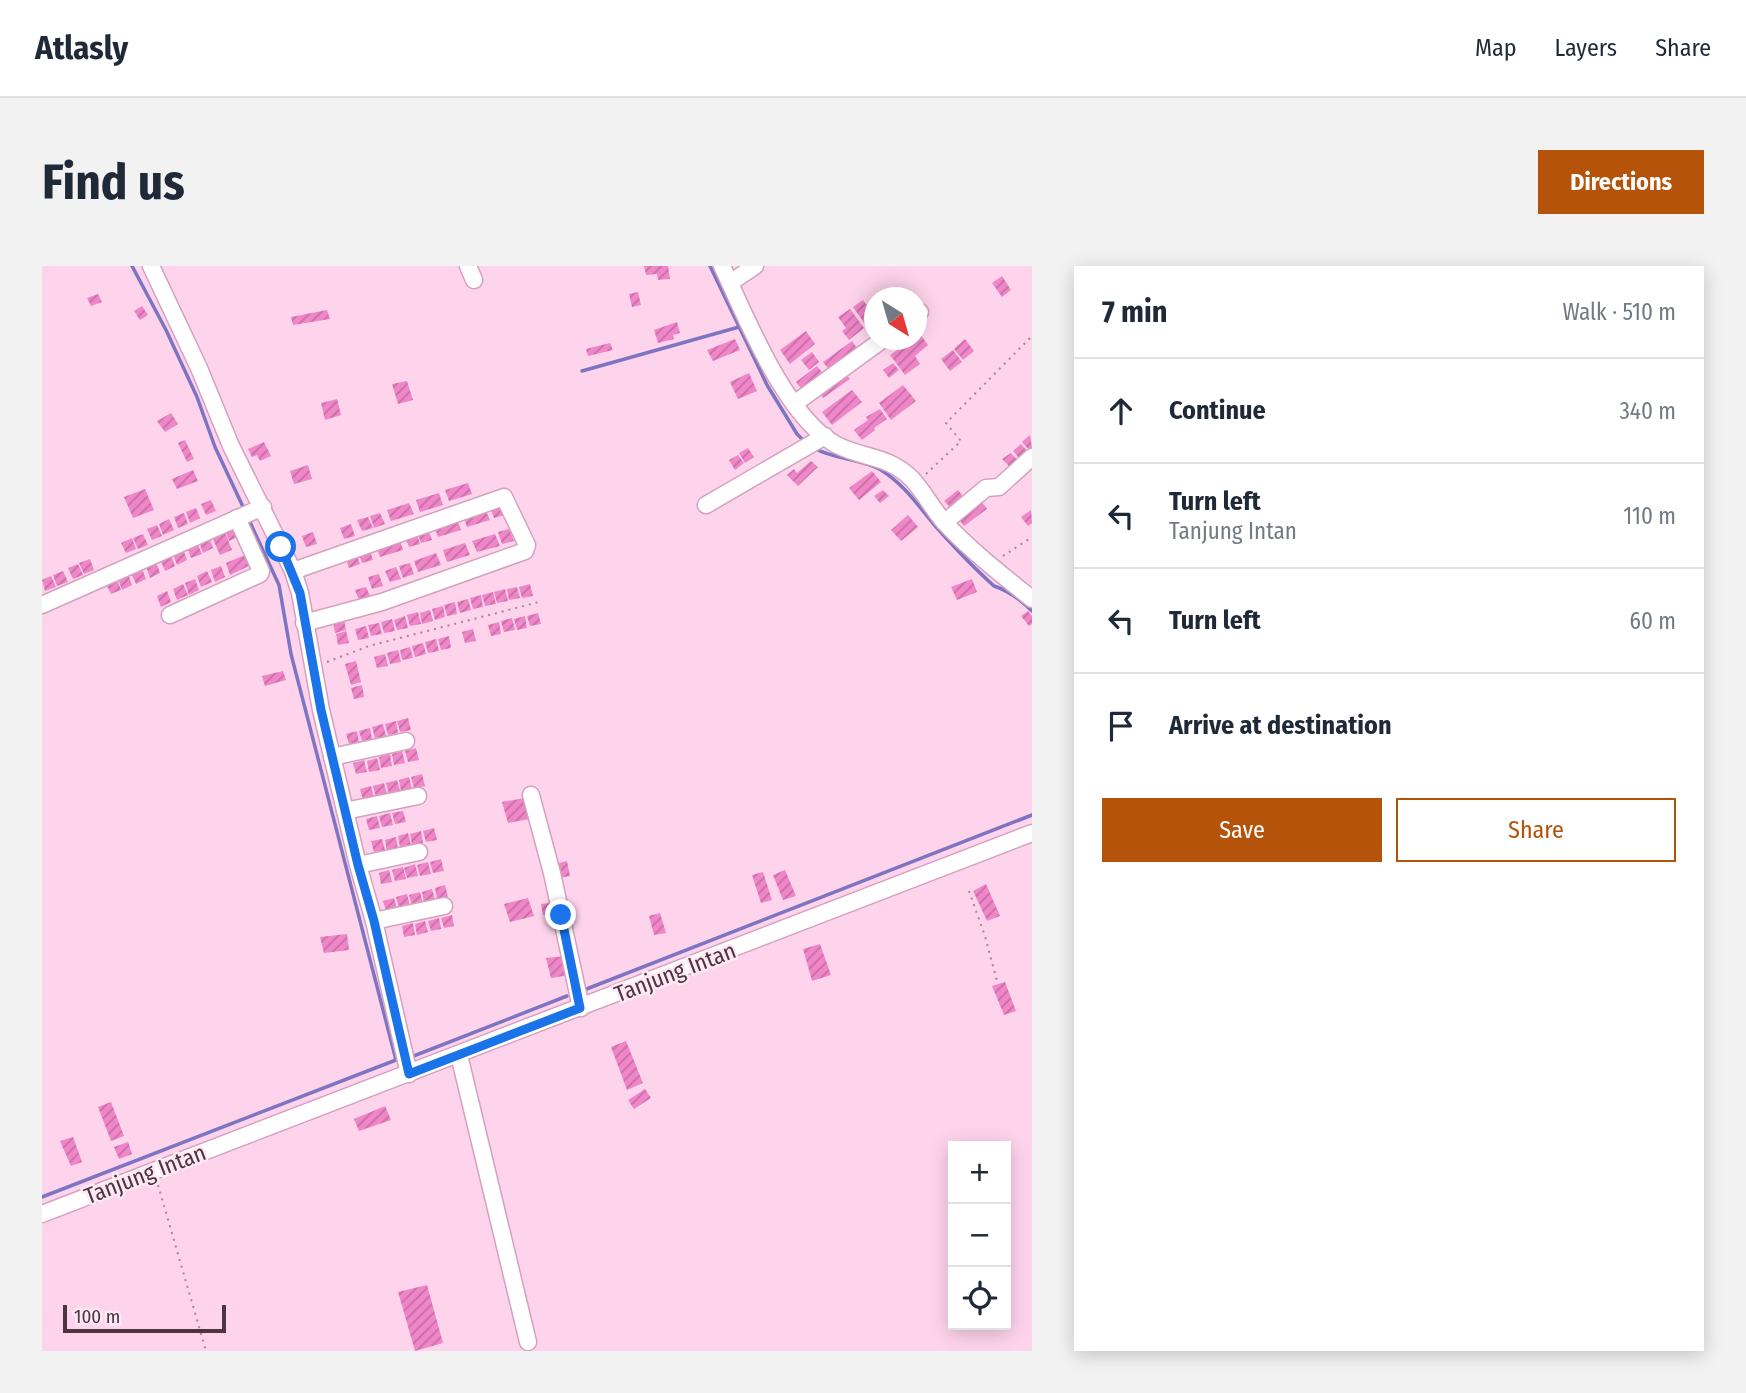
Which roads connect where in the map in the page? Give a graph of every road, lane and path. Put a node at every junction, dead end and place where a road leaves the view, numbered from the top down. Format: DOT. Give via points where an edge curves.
graph roads {
  1 [pos="151,266"];
  2 [pos="722,266"];
  3 [pos="755,266"];
  4 [pos="730,283"];
  5 [pos="1032,336"];
  6 [pos="868,350"];
  7 [pos="794,404"];
  8 [pos="825,436"];
  9 [pos="1032,457"];
  10 [pos="915,484"];
  11 [pos="706,505"];
  12 [pos="249,513"];
  13 [pos="944,522"];
  14 [pos="1032,537"];
  15 [pos="991,564"];
  16 [pos="293,571"];
  17 [pos="1032,599"];
  18 [pos="538,601"];
  19 [pos="42,605"];
  20 [pos="170,615"];
  21 [pos="304,622"];
  22 [pos="313,667"];
  23 [pos="406,741"];
  24 [pos="332,757"];
  25 [pos="531,795"];
  26 [pos="418,796"];
  27 [pos="345,811"];
  28 [pos="1032,833"];
  29 [pos="419,852"];
  30 [pos="358,865"];
  31 [pos="969,891"];
  32 [pos="444,906"];
  33 [pos="374,921"];
  34 [pos="997,981"];
  35 [pos="580,1008"];
  36 [pos="458,1055"];
  37 [pos="409,1074"];
  38 [pos="154,1171"];
  39 [pos="42,1214"];
  40 [pos="528,1342"];
  41 [pos="206,1351"];
  1 -- 12 [label="street" via="231,446"];
  2 -- 4 [label="street"];
  3 -- 4 [label="street"];
  4 -- 7 [label="street"];
  5 -- 10 [label="path" via="946,423 961,441"];
  6 -- 7 [label="street"];
  7 -- 8 [label="street"];
  8 -- 10 [label="street" via="836,445 888,461"];
  8 -- 11 [label="street"];
  9 -- 13 [label="street" via="999,487 986,488"];
  10 -- 13 [label="street"];
  12 -- 16 [label="street"];
  12 -- 19 [label="street"];
  12 -- 20 [label="street" via="260,574"];
  13 -- 15 [label="street"];
  14 -- 15 [label="path"];
  15 -- 17 [label="street"];
  16 -- 21 [label="street"];
  16 -- 21 [label="street" via="504,497 527,545 525,551 382,602"];
  18 -- 22 [label="path" via="369,646"];
  21 -- 22 [label="street"];
  22 -- 24 [label="street"];
  23 -- 24 [label="street"];
  24 -- 27 [label="street"];
  25 -- 35 [label="street"];
  26 -- 27 [label="street"];
  27 -- 30 [label="street"];
  28 -- 35 [label="street, Tanjung Intan"];
  29 -- 30 [label="street"];
  30 -- 33 [label="street"];
  31 -- 34 [label="path"];
  32 -- 33 [label="street"];
  33 -- 37 [label="street"];
  35 -- 36 [label="street, Tanjung Intan"];
  36 -- 37 [label="street, Tanjung Intan"];
  36 -- 40 [label="street"];
  37 -- 38 [label="street, Tanjung Intan"];
  38 -- 39 [label="street, Tanjung Intan"];
  38 -- 41 [label="path"];
}
